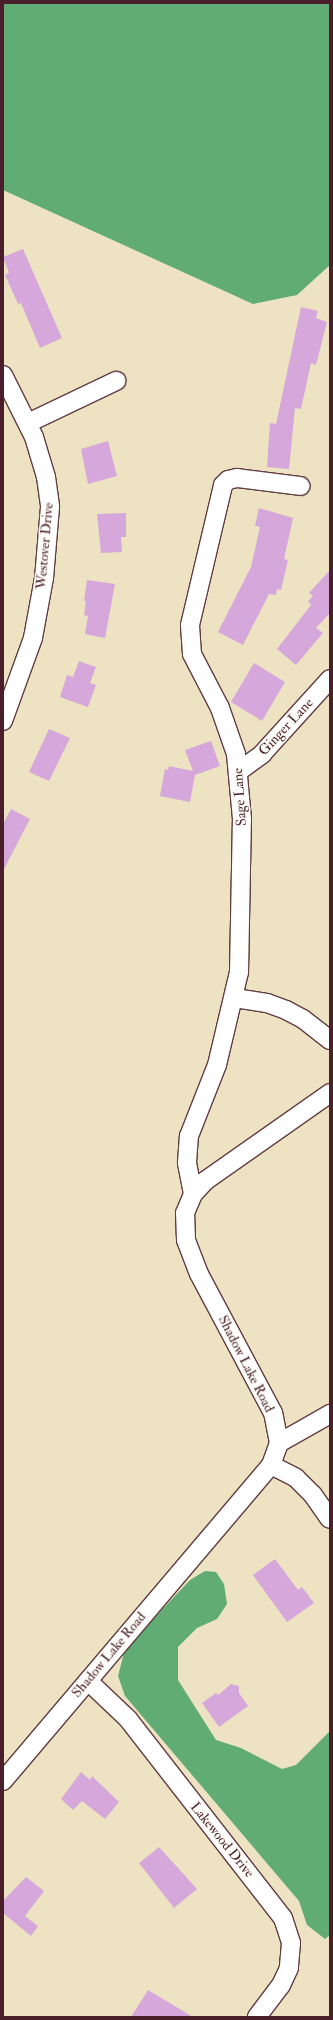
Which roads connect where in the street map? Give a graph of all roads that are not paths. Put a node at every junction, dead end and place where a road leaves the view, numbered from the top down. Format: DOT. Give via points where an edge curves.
graph roads {
  1 [pos="3,375"];
  2 [pos="116,381"];
  3 [pos="28,423"];
  4 [pos="300,486"];
  5 [pos="330,679"];
  6 [pos="4,716"];
  7 [pos="239,771"];
  8 [pos="235,998"];
  9 [pos="330,1040"];
  10 [pos="330,1093"];
  11 [pos="193,1194"];
  12 [pos="330,1414"];
  13 [pos="279,1443"];
  14 [pos="271,1465"];
  15 [pos="330,1518"];
  16 [pos="88,1681"];
  17 [pos="3,1781"];
  18 [pos="257,2017"];
  1 -- 3 [label="street, Westover Drive"];
  2 -- 3 [label="street"];
  3 -- 6 [label="street, Westover Drive" via="46,477 50,506 49,537 33,638"];
  4 -- 7 [label="street, Sage Lane" via="237,478 228,480 223,485 197,589 190,625 192,654 222,714"];
  5 -- 7 [label="street, Ginger Lane" via="262,754"];
  7 -- 8 [label="street, Sage Lane" via="242,811 242,904 239,972"];
  8 -- 9 [label="street" via="268,1003 286,1010 303,1019"];
  8 -- 11 [label="street, Sage Lane" via="217,1065 189,1136 187,1163"];
  10 -- 11 [label="street, Shadow Lake Road" via="205,1181"];
  11 -- 13 [label="street, Shadow Lake Road" via="185,1213 186,1240 199,1274 273,1413"];
  12 -- 13 [label="street"];
  13 -- 14 [label="street, Shadow Lake Road"];
  14 -- 15 [label="street" via="296,1478"];
  14 -- 16 [label="street, Shadow Lake Road"];
  16 -- 17 [label="street, Shadow Lake Road"];
  16 -- 18 [label="street, Lakewood Drive" via="128,1719 284,1918 291,1943 289,1968 281,1984"];
}
